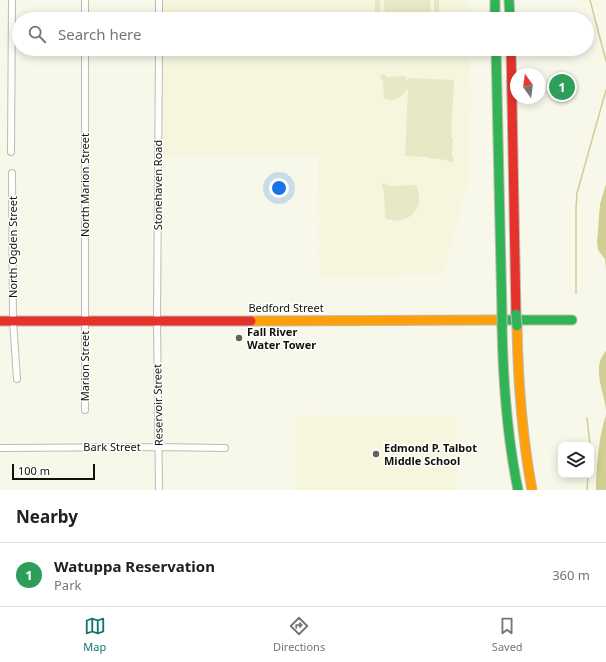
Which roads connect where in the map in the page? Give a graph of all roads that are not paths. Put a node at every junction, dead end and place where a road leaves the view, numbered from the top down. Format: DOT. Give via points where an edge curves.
graph roads {
  1 [pos="12,0"];
  2 [pos="85,0"];
  3 [pos="159,0"];
  4 [pos="495,0"];
  5 [pos="510,0"];
  6 [pos="85,12"];
  7 [pos="159,12"];
  8 [pos="495,12"];
  9 [pos="510,12"];
  10 [pos="85,56"];
  11 [pos="159,56"];
  12 [pos="496,56"];
  13 [pos="511,56"];
  14 [pos="11,152"];
  15 [pos="12,173"];
  16 [pos="157,320"];
  17 [pos="572,320"];
  18 [pos="0,321"];
  19 [pos="13,321"];
  20 [pos="85,321"];
  21 [pos="17,379"];
  22 [pos="85,410"];
  23 [pos="158,447"];
  24 [pos="0,448"];
  25 [pos="225,448"];
  26 [pos="159,490"];
  27 [pos="518,490"];
  28 [pos="532,490"];
  1 -- 14 [label="street"];
  2 -- 6 [label="street"];
  3 -- 7 [label="street"];
  4 -- 8 [label="main road"];
  5 -- 9 [label="main road"];
  10 -- 20 [label="street, North Marion Street"];
  11 -- 16 [label="street, Stonehaven Road"];
  12 -- 27 [label="main road, bridge" via="505,412"];
  13 -- 28 [label="main road, bridge" via="518,372 521,417"];
  15 -- 19 [label="street, North Ogden Street"];
  16 -- 17 [label="main road, Bedford Street"];
  16 -- 20 [label="main road, Bedford Street"];
  16 -- 23 [label="street, Reservoir Street"];
  18 -- 19 [label="main road, Bedford Street"];
  19 -- 20 [label="main road, Bedford Street"];
  19 -- 21 [label="street, North Ogden Street"];
  20 -- 22 [label="street, Marion Street"];
  23 -- 24 [label="street, Bark Street"];
  23 -- 25 [label="street, Bark Street"];
  23 -- 26 [label="street, Reservoir Street"];
}
